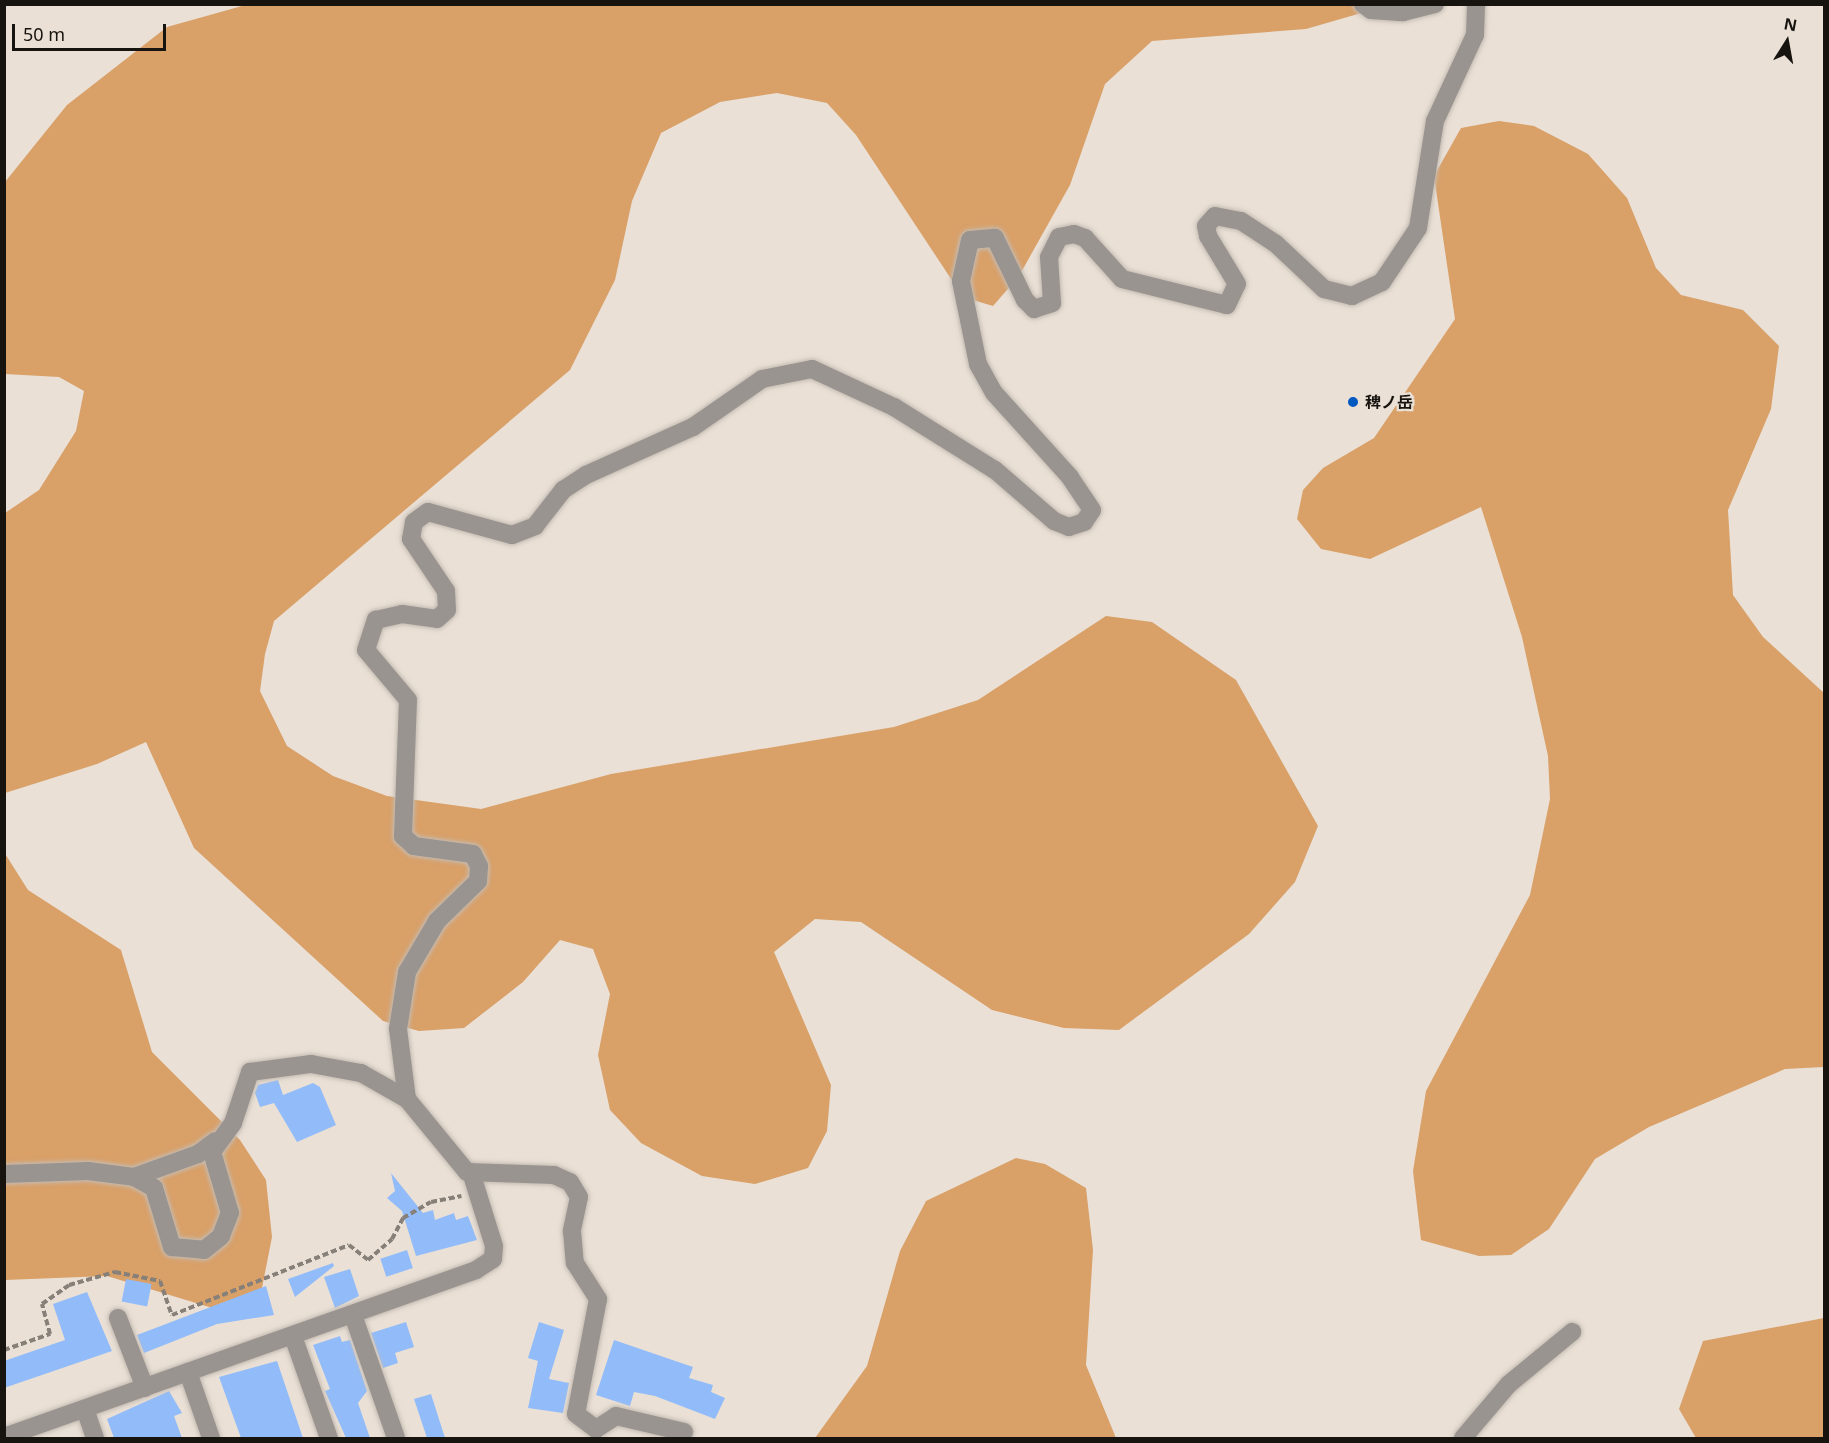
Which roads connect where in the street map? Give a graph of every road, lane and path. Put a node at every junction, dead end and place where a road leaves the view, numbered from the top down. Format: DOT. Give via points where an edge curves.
graph roads {
  1 [pos="1363,4"];
  2 [pos="1435,4"];
  3 [pos="1476,4"];
  4 [pos="408,1099"];
  5 [pos="215,1142"];
  6 [pos="471,1172"];
  7 [pos="4,1174"];
  8 [pos="134,1177"];
  9 [pos="476,1193"];
  10 [pos="353,1315"];
  11 [pos="118,1318"];
  12 [pos="1572,1332"];
  13 [pos="293,1336"];
  14 [pos="4,1350"];
  15 [pos="188,1372"];
  16 [pos="145,1388"];
  17 [pos="85,1409"];
  18 [pos="684,1432"];
  19 [pos="4,1437"];
  20 [pos="95,1438"];
  21 [pos="211,1438"];
  22 [pos="329,1438"];
  23 [pos="396,1438"];
  24 [pos="1463,1438"];
  1 -- 2 [label="street" via="1371,10 1403,12"];
  3 -- 4 [label="street" via="1475,35 1435,122 1418,228 1404,257 1382,282 1352,296 1324,289 1276,244 1241,221 1215,216 1206,226 1208,236 1237,284 1227,305 1122,279 1085,238 1074,234 1059,237 1049,257 1052,303 1034,309 1024,300 995,238 970,240 961,281 978,364 994,393 1070,477 1092,510 1084,522 1069,527 1054,520 995,470 894,407 812,369 762,380 693,427 586,475 563,490 535,526 512,535 428,512 414,522 411,539 446,591 447,610 437,619 402,614 376,620 366,650 408,700 403,836 414,846 473,854 479,866 478,881 437,921 407,972 398,1029"];
  4 -- 5 [label="street" via="361,1073 311,1064 250,1072 233,1123"];
  4 -- 6 [label="street"];
  5 -- 8 [label="street" via="198,1154"];
  5 -- 8 [label="street" via="216,1179 230,1213 221,1236 204,1250 172,1247 154,1188"];
  6 -- 9 [label="street"];
  6 -- 18 [label="street" via="554,1175 570,1182 579,1197 572,1231 575,1263 598,1299 576,1414 596,1429 616,1416"];
  7 -- 8 [label="street" via="88,1171"];
  9 -- 10 [label="street" via="493,1259"];
  9 -- 14 [label="path" via="431,1202 403,1218 392,1239 368,1260 349,1245 172,1315 160,1281 115,1272 69,1285 42,1304 50,1334"];
  10 -- 13 [label="street"];
  10 -- 23 [label="street"];
  11 -- 16 [label="street"];
  12 -- 24 [label="street" via="1509,1384"];
  13 -- 15 [label="street"];
  13 -- 22 [label="street"];
  15 -- 16 [label="street"];
  15 -- 21 [label="street"];
  16 -- 17 [label="street"];
  17 -- 19 [label="street"];
  17 -- 20 [label="street"];
}
